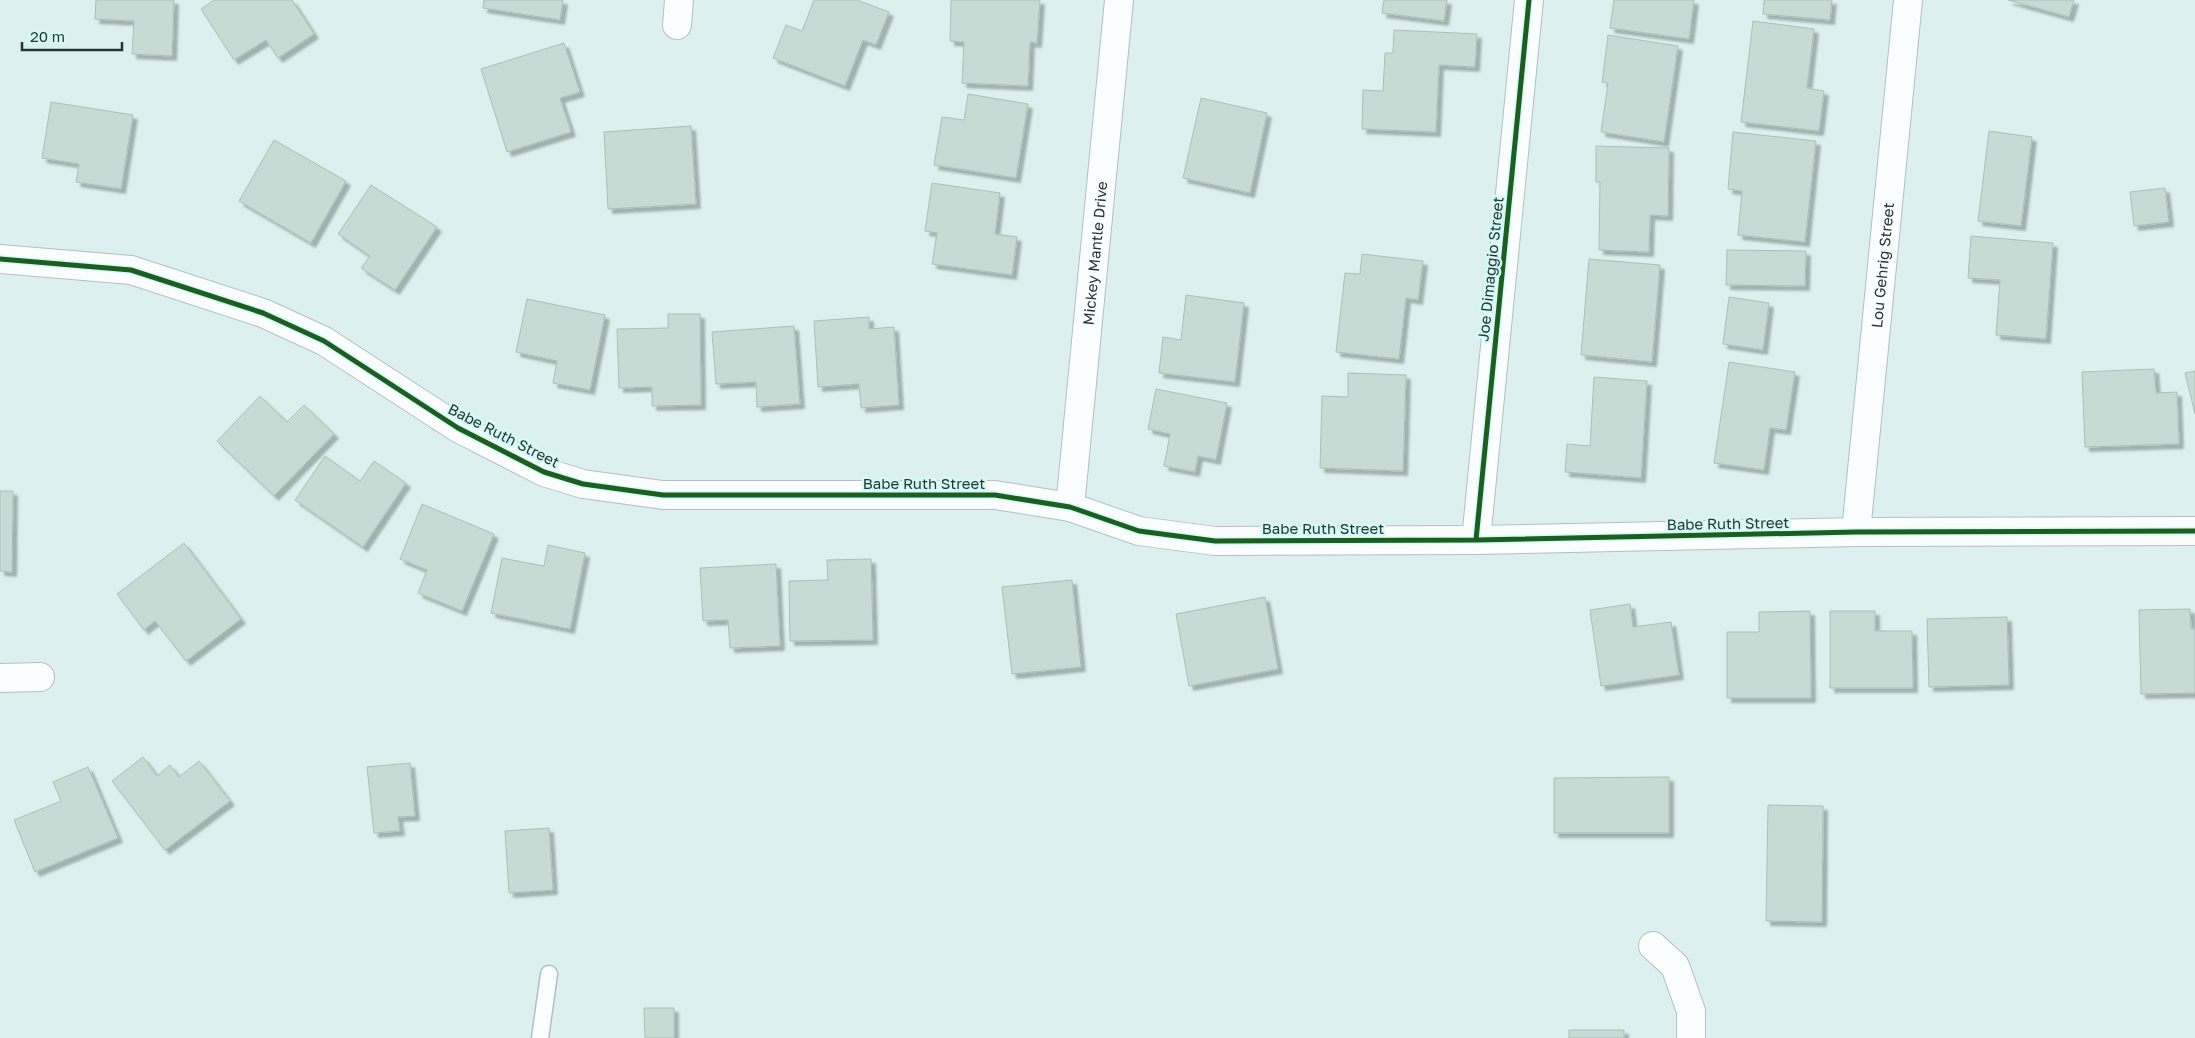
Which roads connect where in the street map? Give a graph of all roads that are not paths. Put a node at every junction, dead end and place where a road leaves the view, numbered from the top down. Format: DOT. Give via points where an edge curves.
graph roads {
  1 [pos="1119,0"];
  2 [pos="1528,0"];
  3 [pos="1908,0"];
  4 [pos="0,259"];
  5 [pos="1070,507"];
  6 [pos="2195,531"];
  7 [pos="1856,532"];
  8 [pos="1476,540"];
  9 [pos="40,677"];
  10 [pos="0,678"];
  11 [pos="1653,946"];
  12 [pos="549,974"];
  13 [pos="540,1038"];
  14 [pos="1691,1038"];
  1 -- 5 [label="street, Mickey Mantle Drive"];
  2 -- 8 [label="street, Joe Dimaggio Street"];
  3 -- 7 [label="street, Lou Gehrig Street"];
  4 -- 5 [label="street, Babe Ruth Street" via="131,270 263,313 324,341 458,428 544,472 583,484 663,495 996,495"];
  5 -- 8 [label="street, Babe Ruth Street" via="1139,532 1215,541"];
  6 -- 7 [label="street, Babe Ruth Street"];
  7 -- 8 [label="street, Babe Ruth Street"];
  9 -- 10 [label="street"];
  11 -- 14 [label="street" via="1675,966 1691,1011"];
  12 -- 13 [label="lane"];
}
